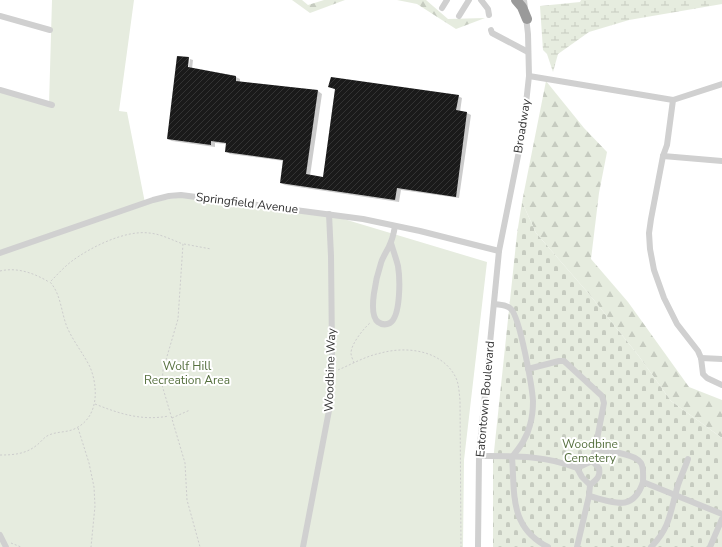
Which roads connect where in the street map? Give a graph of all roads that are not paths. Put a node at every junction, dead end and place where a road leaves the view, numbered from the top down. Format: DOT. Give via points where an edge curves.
graph roads {
  1 [pos="447,0"];
  2 [pos="469,0"];
  3 [pos="480,0"];
  4 [pos="516,0"];
  5 [pos="524,0"];
  6 [pos="442,8"];
  7 [pos="489,15"];
  8 [pos="0,16"];
  9 [pos="459,16"];
  10 [pos="527,19"];
  11 [pos="50,30"];
  12 [pos="491,30"];
  13 [pos="528,52"];
  14 [pos="529,76"];
  15 [pos="722,84"];
  16 [pos="0,90"];
  17 [pos="673,100"];
  18 [pos="52,105"];
  19 [pos="663,156"];
  20 [pos="722,161"];
  21 [pos="329,214"];
  22 [pos="395,226"];
  23 [pos="391,243"];
  24 [pos="499,251"];
  25 [pos="0,253"];
  26 [pos="494,304"];
  27 [pos="701,358"];
  28 [pos="722,359"];
  29 [pos="528,369"];
  30 [pos="722,385"];
  31 [pos="596,450"];
  32 [pos="479,456"];
  33 [pos="512,457"];
  34 [pos="688,459"];
  35 [pos="592,461"];
  36 [pos="576,468"];
  37 [pos="643,482"];
  38 [pos="590,485"];
  39 [pos="676,495"];
  40 [pos="589,496"];
  41 [pos="722,514"];
  42 [pos="722,519"];
  43 [pos="0,535"];
  44 [pos="6,547"];
  45 [pos="303,547"];
  46 [pos="478,547"];
  47 [pos="548,547"];
  48 [pos="577,547"];
  49 [pos="651,547"];
  50 [pos="710,547"];
  1 -- 6 [label="street"];
  2 -- 9 [label="street"];
  3 -- 7 [label="street" via="488,9"];
  4 -- 10 [label="highway"];
  5 -- 10 [label="street, Broadway"];
  8 -- 11 [label="street"];
  10 -- 13 [label="street, Broadway"];
  12 -- 13 [label="street" via="492,33"];
  13 -- 14 [label="street, Broadway"];
  14 -- 17 [label="street"];
  14 -- 24 [label="street, Broadway" via="522,131"];
  15 -- 17 [label="street"];
  16 -- 18 [label="street"];
  17 -- 19 [label="street" via="668,145"];
  19 -- 20 [label="street"];
  19 -- 27 [label="street" via="649,233 653,261 659,286 669,310"];
  21 -- 22 [label="street, Springfield Avenue"];
  21 -- 25 [label="street, Springfield Avenue" via="191,196 169,196"];
  21 -- 45 [label="street, Woodbine Way" via="331,400"];
  22 -- 23 [label="street"];
  22 -- 24 [label="street, Springfield Avenue"];
  23 -- 23 [label="street" via="378,272 372,306 376,320 382,324 389,324 395,317 398,303 398,266"];
  24 -- 26 [label="street, Eatontown Boulevard"];
  26 -- 29 [label="street" via="506,306 514,313"];
  26 -- 32 [label="street, Eatontown Boulevard"];
  27 -- 28 [label="street"];
  27 -- 30 [label="street" via="703,374"];
  29 -- 31 [label="street" via="564,361 602,396 604,403"];
  29 -- 33 [label="street" via="533,401 530,426 525,440"];
  31 -- 35 [label="street"];
  31 -- 37 [label="street" via="637,459 643,467"];
  32 -- 33 [label="street"];
  32 -- 46 [label="street, Eatontown Boulevard"];
  33 -- 36 [label="street" via="521,456"];
  33 -- 47 [label="street" via="516,507 520,521 530,535"];
  34 -- 39 [label="street"];
  35 -- 36 [label="street"];
  35 -- 38 [label="street" via="600,472"];
  36 -- 38 [label="street"];
  37 -- 39 [label="street"];
  37 -- 40 [label="street" via="639,494 628,502 604,501"];
  38 -- 40 [label="street"];
  39 -- 41 [label="street"];
  39 -- 49 [label="street" via="670,519"];
  40 -- 48 [label="street"];
  42 -- 50 [label="street"];
  43 -- 44 [label="street"];
}
